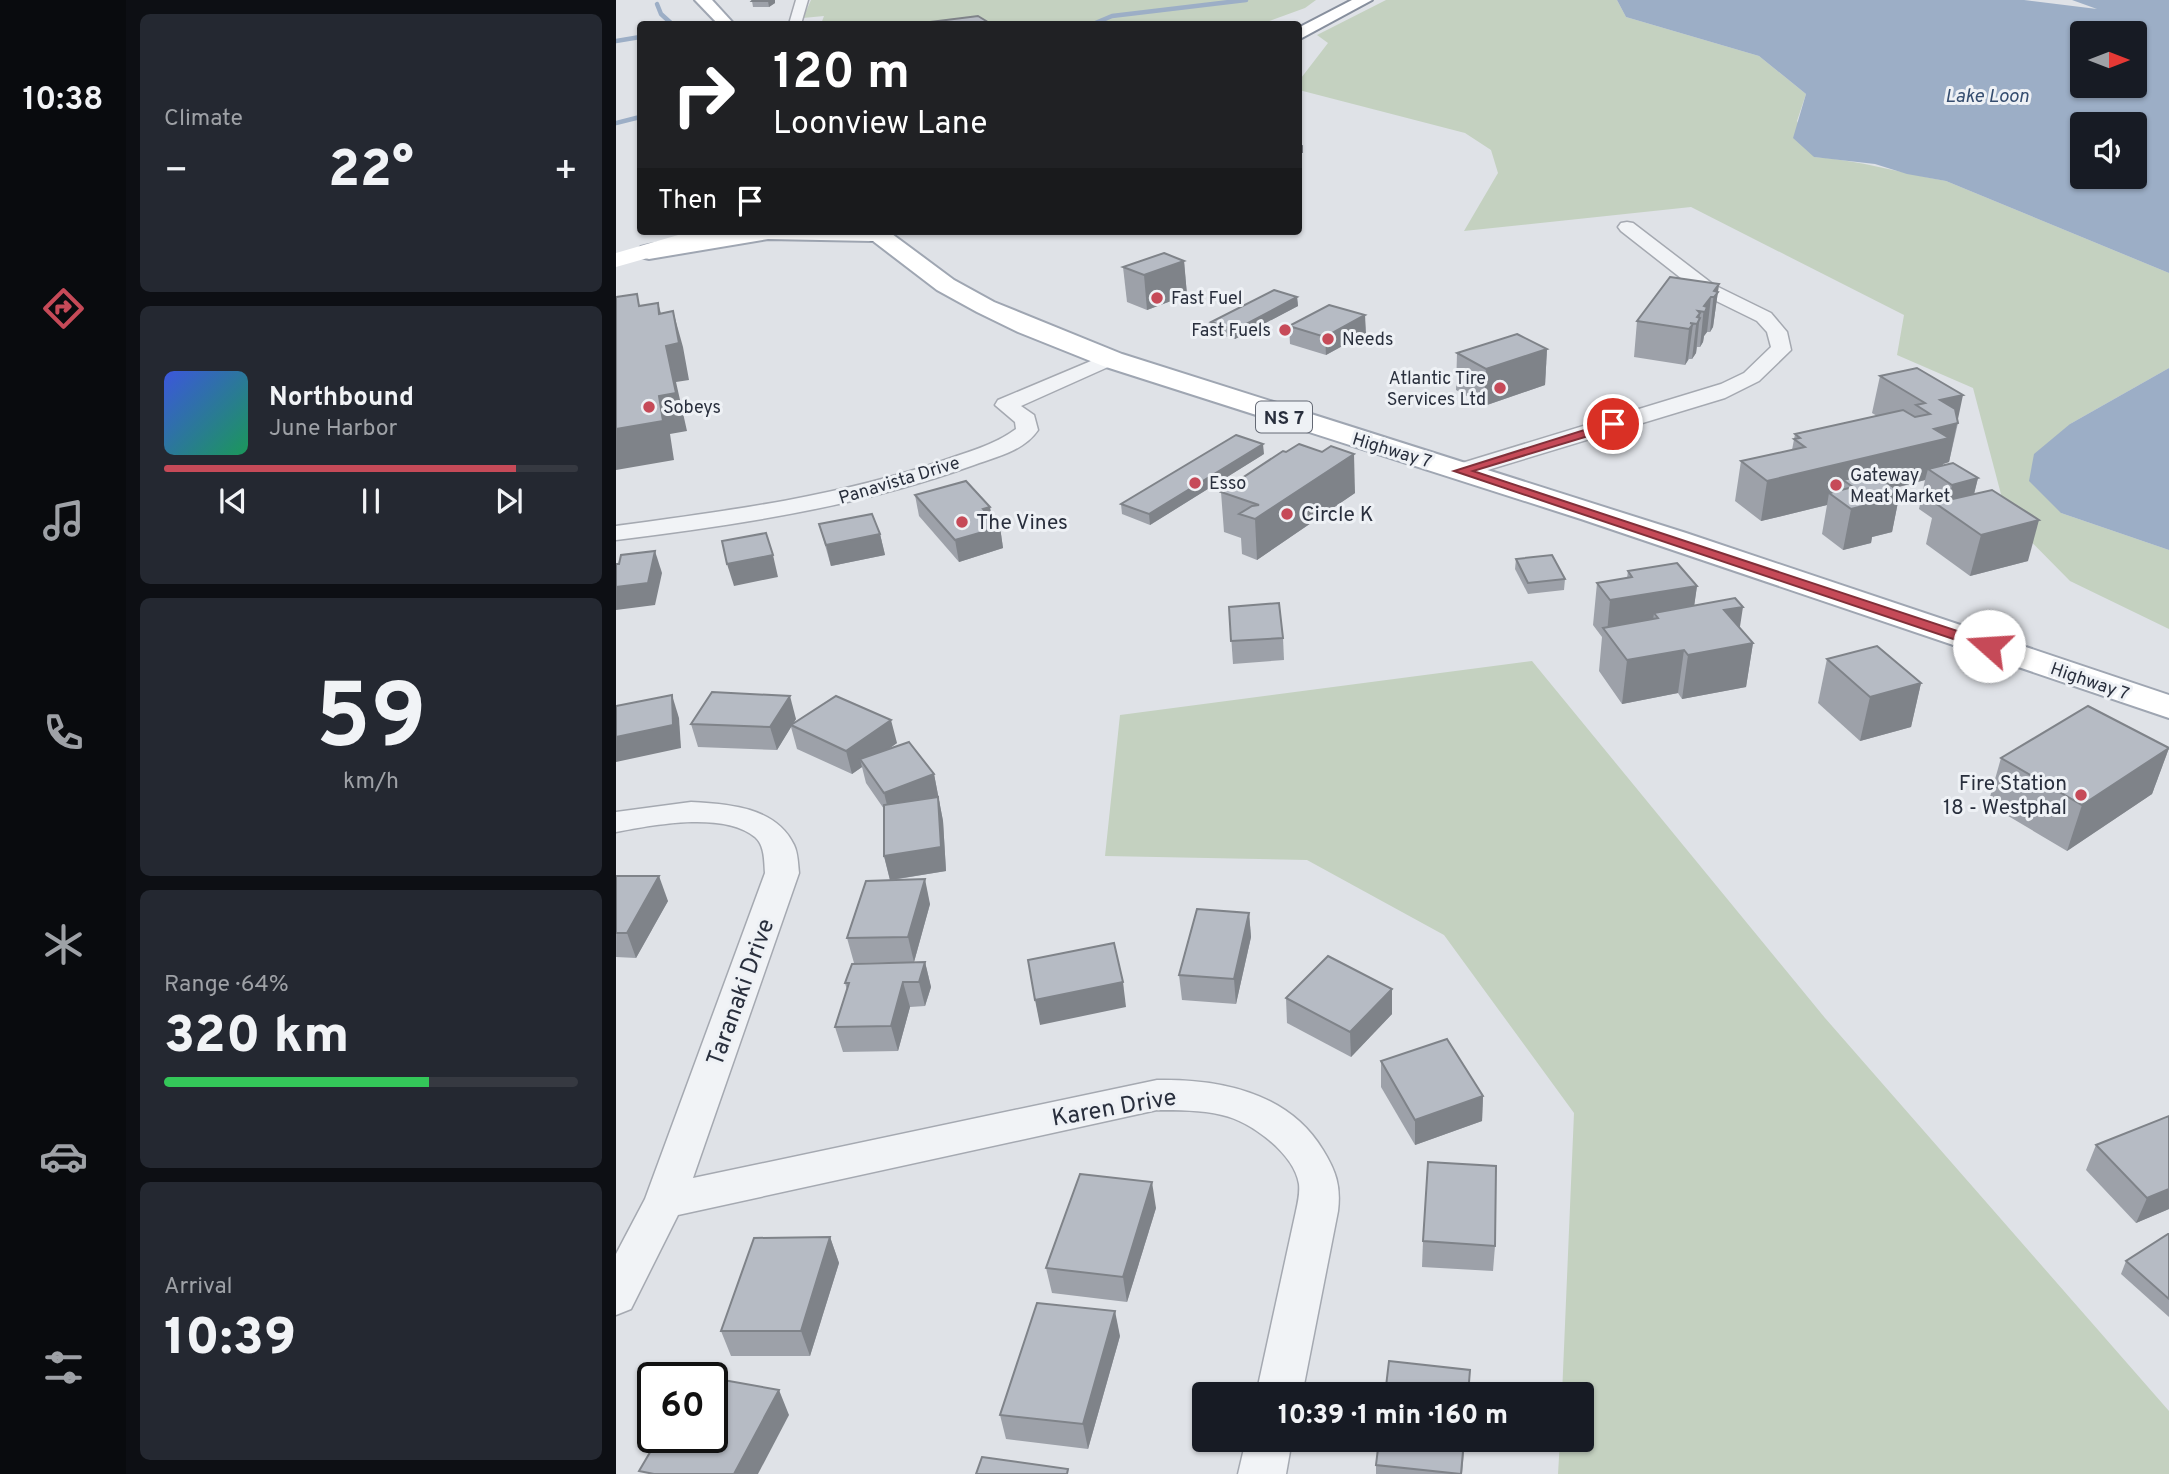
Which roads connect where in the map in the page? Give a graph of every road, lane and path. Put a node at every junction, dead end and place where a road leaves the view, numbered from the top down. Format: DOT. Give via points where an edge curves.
graph roads {
  1 [pos="703,0"];
  2 [pos="802,0"];
  3 [pos="1364,0"];
  4 [pos="723,21"];
  5 [pos="795,21"];
  6 [pos="1302,33"];
  7 [pos="1627,227"];
  8 [pos="689,235"];
  9 [pos="704,235"];
  10 [pos="750,235"];
  11 [pos="882,235"];
  12 [pos="649,252"];
  13 [pos="616,260"];
  14 [pos="1110,359"];
  15 [pos="1460,471"];
  16 [pos="616,533"];
  17 [pos="2169,707"];
  18 [pos="616,822"];
  19 [pos="665,1201"];
  20 [pos="616,1296"];
  21 [pos="1282,1382"];
  22 [pos="1267,1452"];
  23 [pos="1262,1474"];
  1 -- 4 [label="main road"];
  2 -- 5 [label="street"];
  3 -- 6 [label="main road"];
  7 -- 15 [label="street" via="1709,290 1762,315 1777,330 1781,349 1740,384 1717,393"];
  8 -- 12 [label="main road"];
  9 -- 12 [label="main road"];
  10 -- 12 [label="main road"];
  11 -- 14 [label="main road, Highway 7 / NS 7" via="938,279 981,303"];
  12 -- 13 [label="main road"];
  14 -- 15 [label="main road, Highway 7 / NS 7"];
  14 -- 16 [label="street, Panavista Drive" via="1006,405 1026,421 1027,430 944,468 794,507"];
  15 -- 17 [label="main road, Highway 7 / NS 7"];
  18 -- 19 [label="street, Taranaki Drive" via="667,813 726,813 757,825 782,849 784,859"];
  19 -- 20 [label="street, Taranaki Drive"];
  19 -- 21 [label="street, Karen Drive" via="1157,1095 1235,1102 1262,1114 1298,1144 1319,1185"];
  22 -- 23 [label="street"];
}
